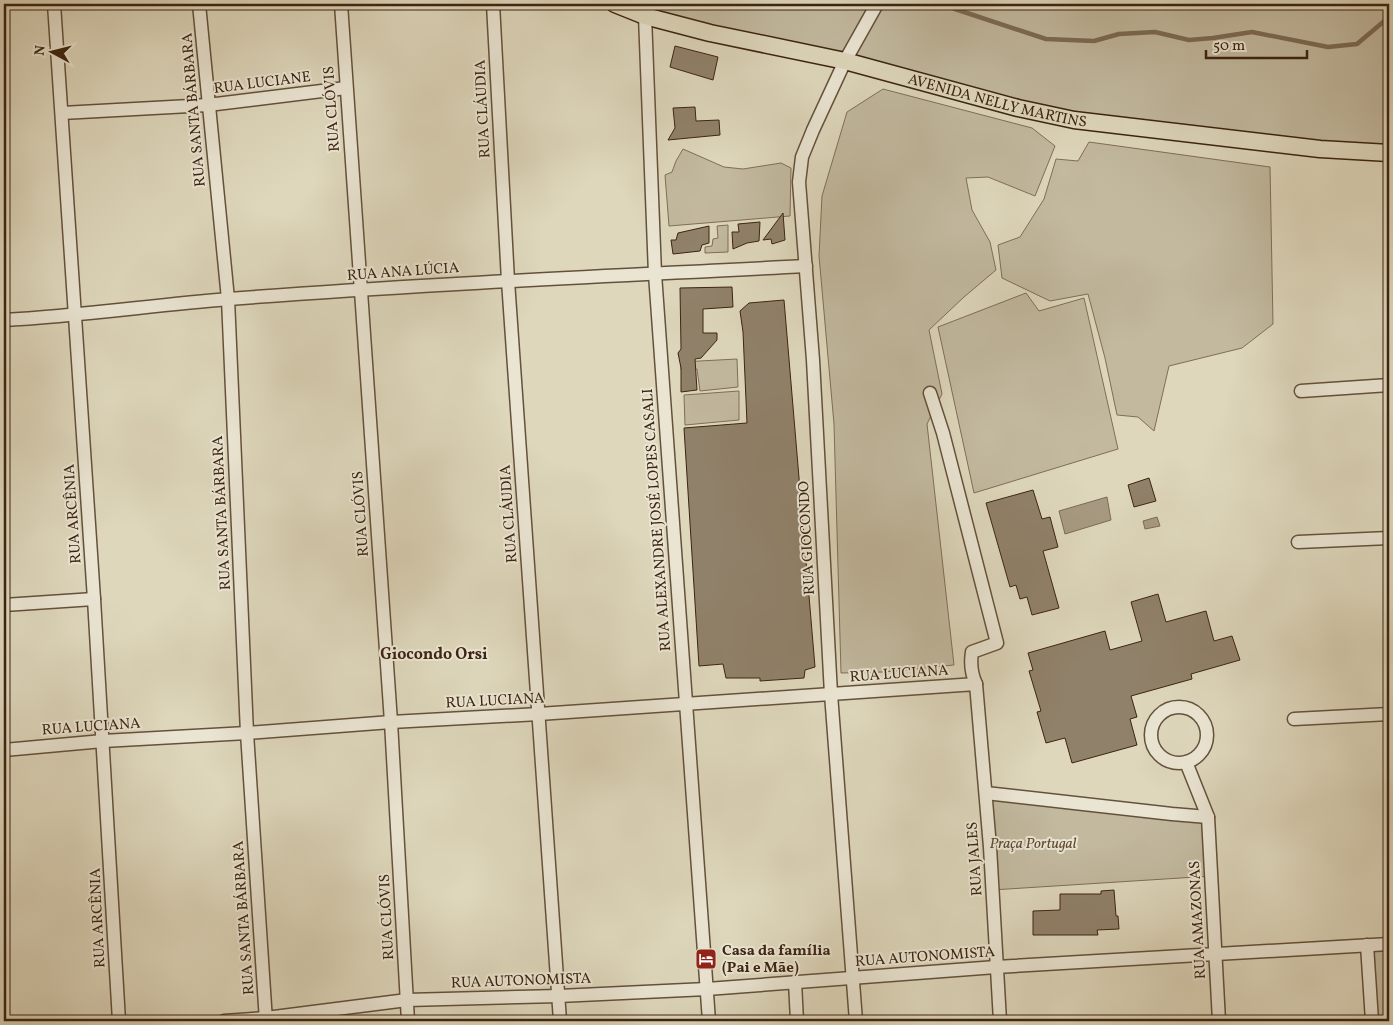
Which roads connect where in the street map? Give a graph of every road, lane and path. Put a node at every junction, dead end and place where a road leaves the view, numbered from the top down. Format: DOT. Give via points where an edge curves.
graph roads {
  1 [pos="54,4"];
  2 [pos="200,4"];
  3 [pos="340,4"];
  4 [pos="492,4"];
  5 [pos="615,4"];
  6 [pos="877,4"];
  7 [pos="645,16"];
  8 [pos="845,61"];
  9 [pos="346,88"];
  10 [pos="208,105"];
  11 [pos="62,113"];
  12 [pos="1389,153"];
  13 [pos="806,266"];
  14 [pos="656,274"];
  15 [pos="508,280"];
  16 [pos="360,290"];
  17 [pos="228,299"];
  18 [pos="74,316"];
  19 [pos="4,320"];
  20 [pos="1389,385"];
  21 [pos="1301,390"];
  22 [pos="930,393"];
  23 [pos="1389,538"];
  24 [pos="1298,542"];
  25 [pos="94,599"];
  26 [pos="4,605"];
  27 [pos="977,690"];
  28 [pos="831,694"];
  29 [pos="686,703"];
  30 [pos="539,714"];
  31 [pos="1389,714"];
  32 [pos="1294,719"];
  33 [pos="392,722"];
  34 [pos="247,733"];
  35 [pos="103,741"];
  36 [pos="4,750"];
  37 [pos="1186,762"];
  38 [pos="986,793"];
  39 [pos="1208,817"];
  40 [pos="1389,944"];
  41 [pos="1367,946"];
  42 [pos="1215,954"];
  43 [pos="996,966"];
  44 [pos="853,978"];
  45 [pos="795,982"];
  46 [pos="707,989"];
  47 [pos="559,996"];
  48 [pos="407,1000"];
  49 [pos="266,1020"];
  50 [pos="119,1021"];
  51 [pos="224,1021"];
  52 [pos="408,1021"];
  53 [pos="560,1021"];
  54 [pos="709,1021"];
  55 [pos="797,1021"];
  56 [pos="856,1021"];
  57 [pos="1000,1021"];
  58 [pos="1220,1021"];
  59 [pos="1372,1021"];
  1 -- 11 [label="street, RUA ARCÊNIA"];
  2 -- 10 [label="street, RUA SANTA BÁRBARA"];
  3 -- 9 [label="street, RUA CLÓVIS"];
  4 -- 15 [label="street, RUA CLÁUDIA"];
  5 -- 7 [label="main road, AVENIDA NELLY MARTINS"];
  6 -- 8 [label="street, RUA GIOCONDO"];
  7 -- 8 [label="main road, AVENIDA NELLY MARTINS"];
  7 -- 14 [label="street, RUA ALEXANDRE JOSÉ LOPES CASALI"];
  8 -- 12 [label="main road, AVENIDA NELLY MARTINS" via="1074,120 1320,149"];
  8 -- 13 [label="street, RUA GIOCONDO" via="802,157 799,182"];
  9 -- 10 [label="street, RUA LUCIANE"];
  9 -- 16 [label="street, RUA CLÓVIS"];
  10 -- 11 [label="street, RUA LUCIANE"];
  10 -- 17 [label="street, RUA SANTA BÁRBARA"];
  11 -- 18 [label="street, RUA ARCÊNIA"];
  13 -- 14 [label="street, RUA ANA LÚCIA"];
  13 -- 28 [label="street, RUA GIOCONDO"];
  14 -- 15 [label="street, RUA ANA LÚCIA"];
  14 -- 29 [label="street, RUA ALEXANDRE JOSÉ LOPES CASALI"];
  15 -- 16 [label="street, RUA ANA LÚCIA"];
  15 -- 30 [label="street, RUA CLÁUDIA"];
  16 -- 17 [label="street, RUA ANA LÚCIA"];
  16 -- 33 [label="street, RUA CLÓVIS"];
  17 -- 18 [label="street, RUA ANA LÚCIA"];
  17 -- 34 [label="street, RUA SANTA BÁRBARA"];
  18 -- 19 [label="street, RUA ANA LÚCIA"];
  18 -- 25 [label="street, RUA ARCÊNIA"];
  20 -- 21 [label="street"];
  22 -- 27 [label="street, RUA JALES" via="997,643 972,652 970,664"];
  23 -- 24 [label="street"];
  25 -- 26 [label="street"];
  25 -- 35 [label="street, RUA ARCÊNIA"];
  27 -- 28 [label="street, RUA LUCIANA"];
  27 -- 38 [label="street, RUA JALES"];
  28 -- 29 [label="street, RUA LUCIANA"];
  28 -- 44 [label="street, RUA GIOCONDO"];
  29 -- 30 [label="street, RUA LUCIANA"];
  29 -- 46 [label="street, RUA ALEXANDRE JOSÉ LOPES CASALI"];
  30 -- 33 [label="street, RUA LUCIANA"];
  30 -- 47 [label="street, RUA CLÁUDIA"];
  31 -- 32 [label="street"];
  33 -- 34 [label="street, RUA LUCIANA"];
  33 -- 48 [label="street, RUA CLÓVIS"];
  34 -- 35 [label="street, RUA LUCIANA"];
  34 -- 49 [label="street, RUA SANTA BÁRBARA"];
  35 -- 36 [label="street, RUA LUCIANA"];
  35 -- 50 [label="street, RUA ARCÊNIA"];
  37 -- 37 [label="street" via="1200,754 1206,744 1207,733 1197,713 1177,706 1157,716 1150,737 1160,757 1170,762"];
  37 -- 39 [label="street, RUA AMAZONAS"];
  38 -- 39 [label="street"];
  38 -- 43 [label="street, RUA JALES"];
  39 -- 42 [label="street, RUA AMAZONAS"];
  40 -- 41 [label="street, RUA AUTONOMISTA"];
  41 -- 42 [label="street, RUA AUTONOMISTA"];
  41 -- 59 [label="street"];
  42 -- 43 [label="street, RUA AUTONOMISTA"];
  42 -- 58 [label="street, RUA AMAZONAS"];
  43 -- 44 [label="street, RUA AUTONOMISTA"];
  43 -- 57 [label="street, RUA JALES"];
  44 -- 45 [label="street, RUA AUTONOMISTA"];
  44 -- 56 [label="street, RUA GIOCONDO"];
  45 -- 46 [label="street, RUA AUTONOMISTA"];
  45 -- 55 [label="street"];
  46 -- 47 [label="street, RUA AUTONOMISTA"];
  46 -- 54 [label="street, RUA ALEXANDRE JOSÉ LOPES CASALI"];
  47 -- 48 [label="street, RUA AUTONOMISTA"];
  47 -- 53 [label="street, RUA CLÁUDIA"];
  48 -- 49 [label="street, RUA AUTONOMISTA"];
  48 -- 52 [label="street, RUA CLÓVIS"];
  49 -- 51 [label="street, RUA AUTONOMISTA"];
}
